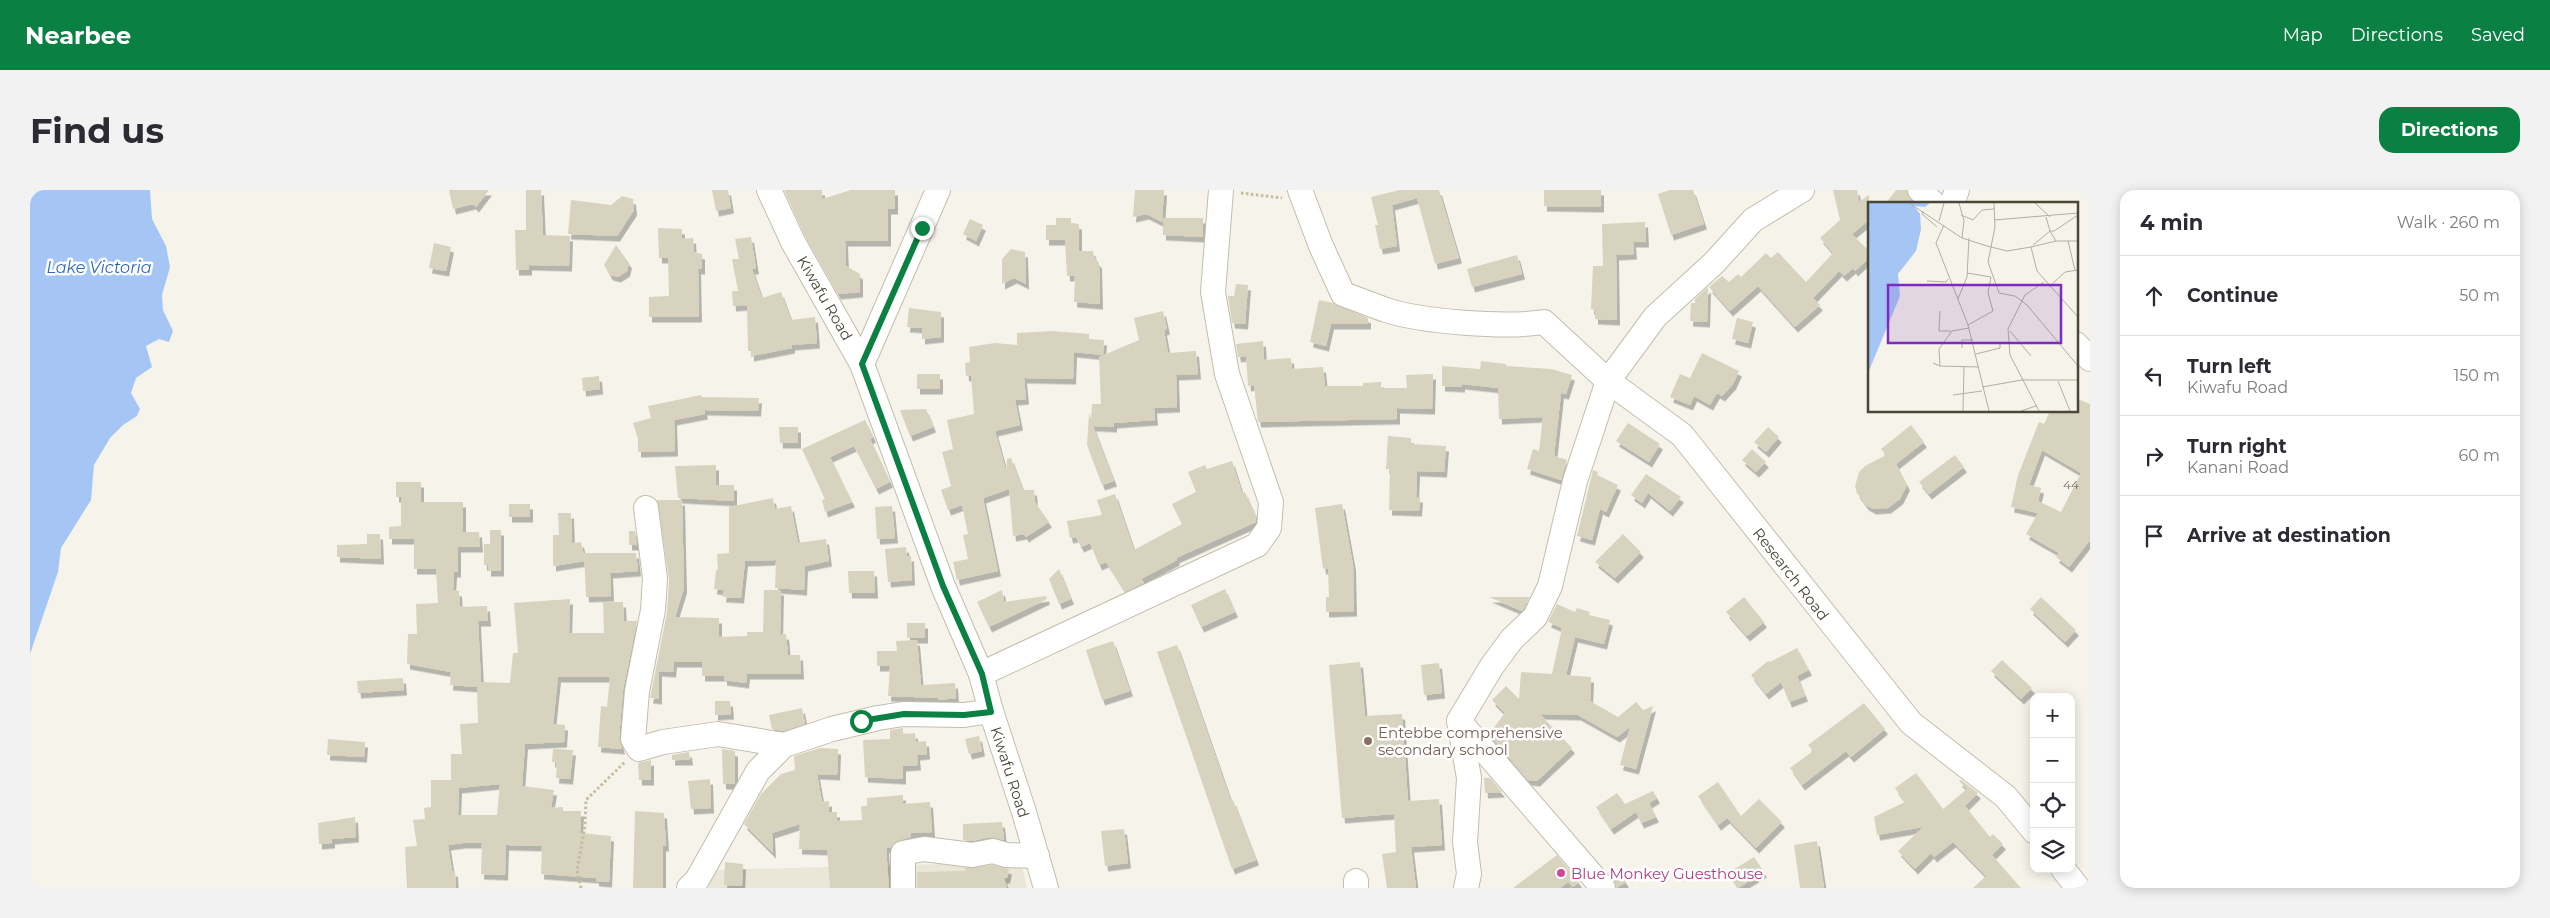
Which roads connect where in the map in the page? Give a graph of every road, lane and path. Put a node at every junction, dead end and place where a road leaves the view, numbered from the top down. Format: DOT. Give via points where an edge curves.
graph roads {
  1 [pos="769,190"];
  2 [pos="938,190"];
  3 [pos="1221,190"];
  4 [pos="1802,190"];
  5 [pos="1920,190"];
  6 [pos="1957,190"];
  7 [pos="1303,195"];
  8 [pos="1932,202"];
  9 [pos="1953,202"];
  10 [pos="2078,346"];
  11 [pos="2090,358"];
  12 [pos="862,364"];
  13 [pos="1608,381"];
  14 [pos="646,508"];
  15 [pos="982,674"];
  16 [pos="991,712"];
  17 [pos="1459,721"];
  18 [pos="784,745"];
  19 [pos="639,749"];
  20 [pos="2032,828"];
  21 [pos="1037,856"];
  22 [pos="2066,873"];
  23 [pos="581,888"];
  24 [pos="689,888"];
  25 [pos="903,888"];
  26 [pos="1046,888"];
  27 [pos="1466,888"];
  28 [pos="1603,888"];
  29 [pos="2078,888"];
  1 -- 12 [label="street, Kiwafu Road" via="793,242"];
  2 -- 12 [label="street"];
  3 -- 7 [label="path"];
  3 -- 15 [label="street" via="1213,292 1227,374 1271,502 1269,528 1257,545"];
  4 -- 13 [label="street" via="1752,220 1714,263 1655,317"];
  5 -- 8 [label="street"];
  6 -- 9 [label="street"];
  7 -- 13 [label="street, Research Road" via="1343,294 1388,311 1420,317 1467,323 1544,322"];
  10 -- 11 [label="street"];
  12 -- 15 [label="street, Kiwafu Road" via="943,586"];
  13 -- 17 [label="street" via="1575,481 1550,586 1535,617 1512,639 1492,666"];
  13 -- 20 [label="street, Research Road" via="1682,435 1911,722 2006,797"];
  14 -- 19 [label="street" via="655,578 653,610 637,691 633,739"];
  15 -- 16 [label="street, Kiwafu Road"];
  16 -- 18 [label="street" via="904,714 878,718"];
  16 -- 21 [label="street, Kiwafu Road"];
  17 -- 27 [label="street" via="1469,778 1465,842 1469,874"];
  17 -- 28 [label="street"];
  18 -- 19 [label="street" via="718,734"];
  18 -- 24 [label="street" via="758,771 697,880"];
  19 -- 23 [label="path" via="586,800 585,826 576,870"];
  21 -- 25 [label="street" via="1006,855 993,851 972,855 924,849 904,853"];
  21 -- 26 [label="street, Kiwafu Road"];
  22 -- 29 [label="street"];
}
